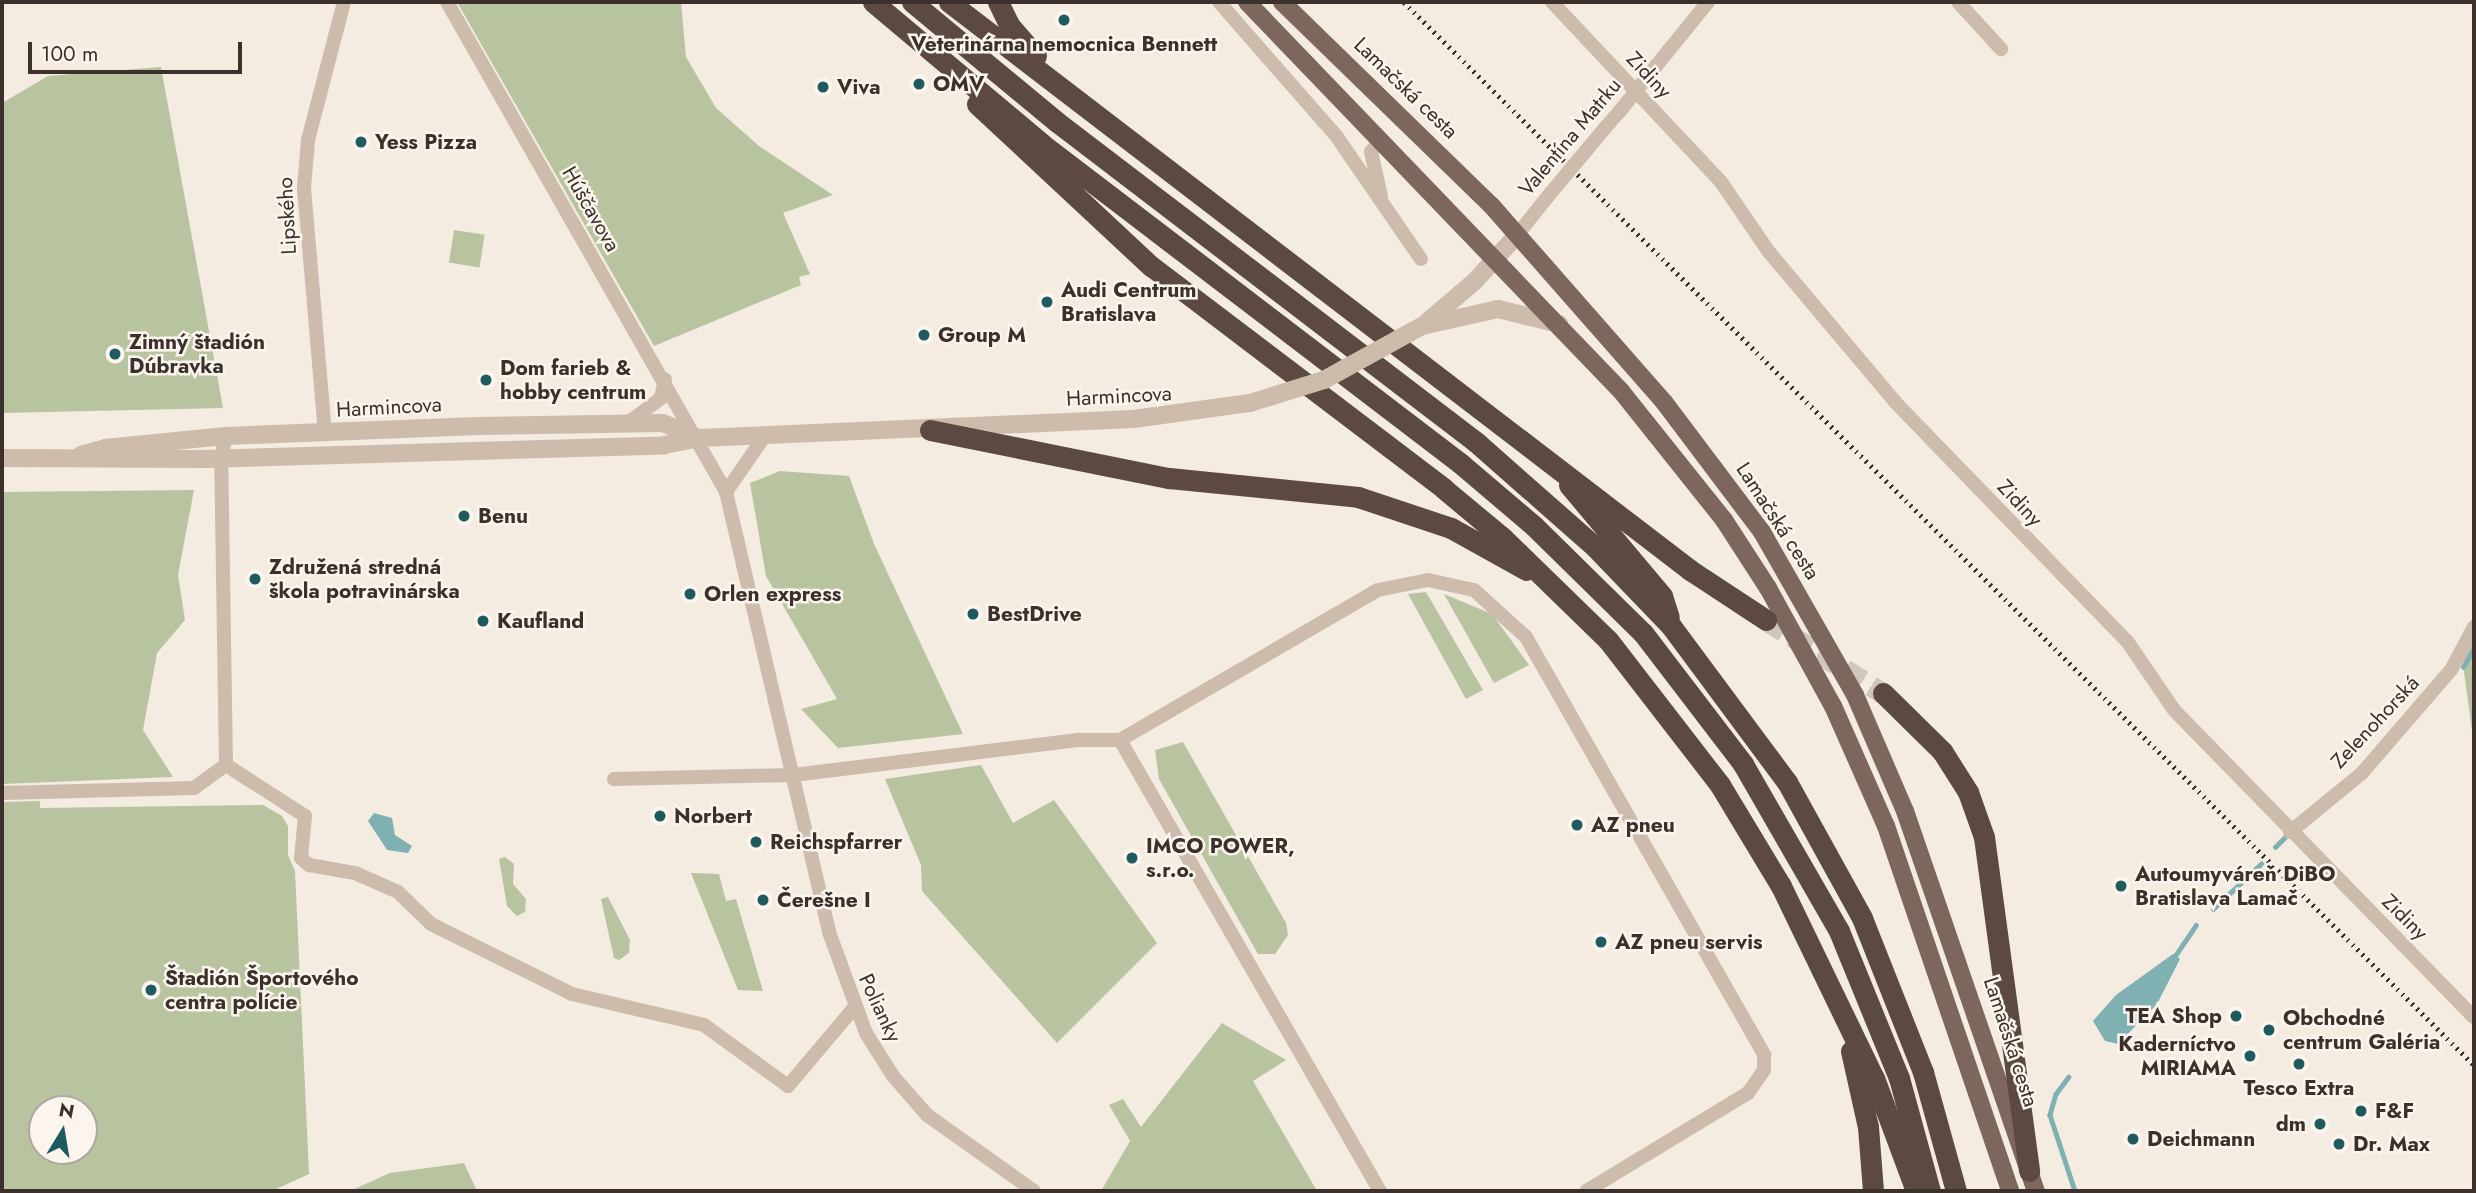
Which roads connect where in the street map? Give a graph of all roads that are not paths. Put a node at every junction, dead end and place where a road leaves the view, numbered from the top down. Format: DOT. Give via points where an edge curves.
graph roads {
  1 [pos="344,2"];
  2 [pos="447,2"];
  3 [pos="873,2"];
  4 [pos="912,2"];
  5 [pos="949,2"];
  6 [pos="998,2"];
  7 [pos="1219,2"];
  8 [pos="1247,2"];
  9 [pos="1282,2"];
  10 [pos="1552,2"];
  11 [pos="1708,2"];
  12 [pos="1958,2"];
  13 [pos="2001,49"];
  14 [pos="956,73"];
  15 [pos="1070,94"];
  16 [pos="1381,139"];
  17 [pos="1384,208"];
  18 [pos="1517,234"];
  19 [pos="1497,258"];
  20 [pos="1421,259"];
  21 [pos="1559,324"];
  22 [pos="1422,326"];
  23 [pos="665,379"];
  24 [pos="627,424"];
  25 [pos="930,430"];
  26 [pos="1513,430"];
  27 [pos="325,433"];
  28 [pos="226,436"];
  29 [pos="765,437"];
  30 [pos="699,438"];
  31 [pos="81,456"];
  32 [pos="2,458"];
  33 [pos="221,458"];
  34 [pos="726,492"];
  35 [pos="1566,596"];
  36 [pos="1766,621"];
  37 [pos="1671,626"];
  38 [pos="2474,627"];
  39 [pos="1884,693"];
  40 [pos="1120,740"];
  41 [pos="226,765"];
  42 [pos="793,775"];
  43 [pos="614,779"];
  44 [pos="2,793"];
  45 [pos="2290,832"];
  46 [pos="1832,992"];
  47 [pos="854,1009"];
  48 [pos="2474,1017"];
  49 [pos="2032,1181"];
  50 [pos="1034,1191"];
  51 [pos="1380,1191"];
  52 [pos="1586,1191"];
  53 [pos="1873,1191"];
  54 [pos="1916,1191"];
  55 [pos="1930,1191"];
  56 [pos="1956,1191"];
  57 [pos="2010,1191"];
  1 -- 27 [label="street, Lipského" via="308,140 304,188"];
  2 -- 23 [label="street, Húščavova"];
  3 -- 14 [label="highway"];
  4 -- 37 [label="highway" via="1057,122 1476,442 1595,547"];
  5 -- 15 [label="highway"];
  6 -- 15 [label="highway" via="1009,25"];
  7 -- 17 [label="street" via="1337,137"];
  8 -- 16 [label="main road"];
  9 -- 18 [label="main road, Lamačská cesta" via="1445,156"];
  10 -- 45 [label="street, Zidiny" via="1721,182 1769,252 1896,403 2127,641 2174,710"];
  11 -- 18 [label="street, Valentína Matrku, bridge"];
  12 -- 13 [label="street"];
  14 -- 35 [label="highway" via="982,111 1151,266 1443,488"];
  14 -- 55 [label="highway" via="1460,463 1534,526 1643,634 1751,775 1839,931 1899,1078"];
  15 -- 26 [label="highway"];
  16 -- 17 [label="street" via="1371,152"];
  16 -- 19 [label="main road"];
  17 -- 20 [label="street"];
  18 -- 19 [label="street, Harmincova"];
  18 -- 49 [label="main road, Lamačská cesta" via="1708,457 1814,617 1855,695 1905,811"];
  19 -- 21 [label="main road"];
  19 -- 22 [label="street, Harmincova"];
  21 -- 22 [label="street" via="1498,309"];
  21 -- 57 [label="main road" via="1660,436 1724,520 1833,706 1910,888"];
  22 -- 25 [label="street, Harmincova, bridge" via="1324,380 1250,403 1177,416"];
  23 -- 24 [label="street" via="661,398"];
  23 -- 30 [label="street, Húščavova"];
  24 -- 27 [label="street, Harmincova"];
  24 -- 30 [label="street, Harmincova" via="663,422"];
  25 -- 29 [label="street, Harmincova"];
  25 -- 35 [label="highway" via="1169,478 1357,497 1451,528"];
  26 -- 36 [label="highway" via="1690,570"];
  26 -- 37 [label="highway" via="1580,496 1662,596"];
  27 -- 28 [label="street, Harmincova"];
  28 -- 31 [label="street, Harmincova" via="105,448"];
  28 -- 33 [label="street"];
  29 -- 30 [label="street, Harmincova"];
  29 -- 34 [label="street"];
  30 -- 33 [label="street, Harmincova" via="664,445"];
  30 -- 34 [label="street, Polianky"];
  31 -- 32 [label="street, Harmincova"];
  31 -- 33 [label="street, Harmincova" via="106,461"];
  33 -- 41 [label="street"];
  34 -- 42 [label="street, Polianky"];
  35 -- 46 [label="highway" via="1649,688 1720,785 1780,886"];
  37 -- 56 [label="highway" via="1787,782 1862,918 1923,1072"];
  38 -- 45 [label="street, Zelenohorská" via="2451,670 2362,773"];
  39 -- 49 [label="highway" via="1942,751 1968,792 1984,836"];
  40 -- 42 [label="street" via="1080,740"];
  40 -- 51 [label="street"];
  40 -- 52 [label="street" via="1392,584 1447,582 1474,590 1500,609 1526,637 1579,725 1763,1055 1764,1070 1748,1093"];
  41 -- 44 [label="street" via="194,788"];
  41 -- 47 [label="street" via="305,816 301,858 309,865 355,873 398,892 431,924 572,994 704,1025 788,1086"];
  42 -- 43 [label="street"];
  42 -- 47 [label="street, Polianky" via="829,932"];
  45 -- 48 [label="street, Zidiny"];
  46 -- 53 [label="highway" via="1858,1076"];
  46 -- 54 [label="highway" via="1874,1078"];
  47 -- 50 [label="street, Polianky" via="878,1055 927,1115"];
}
